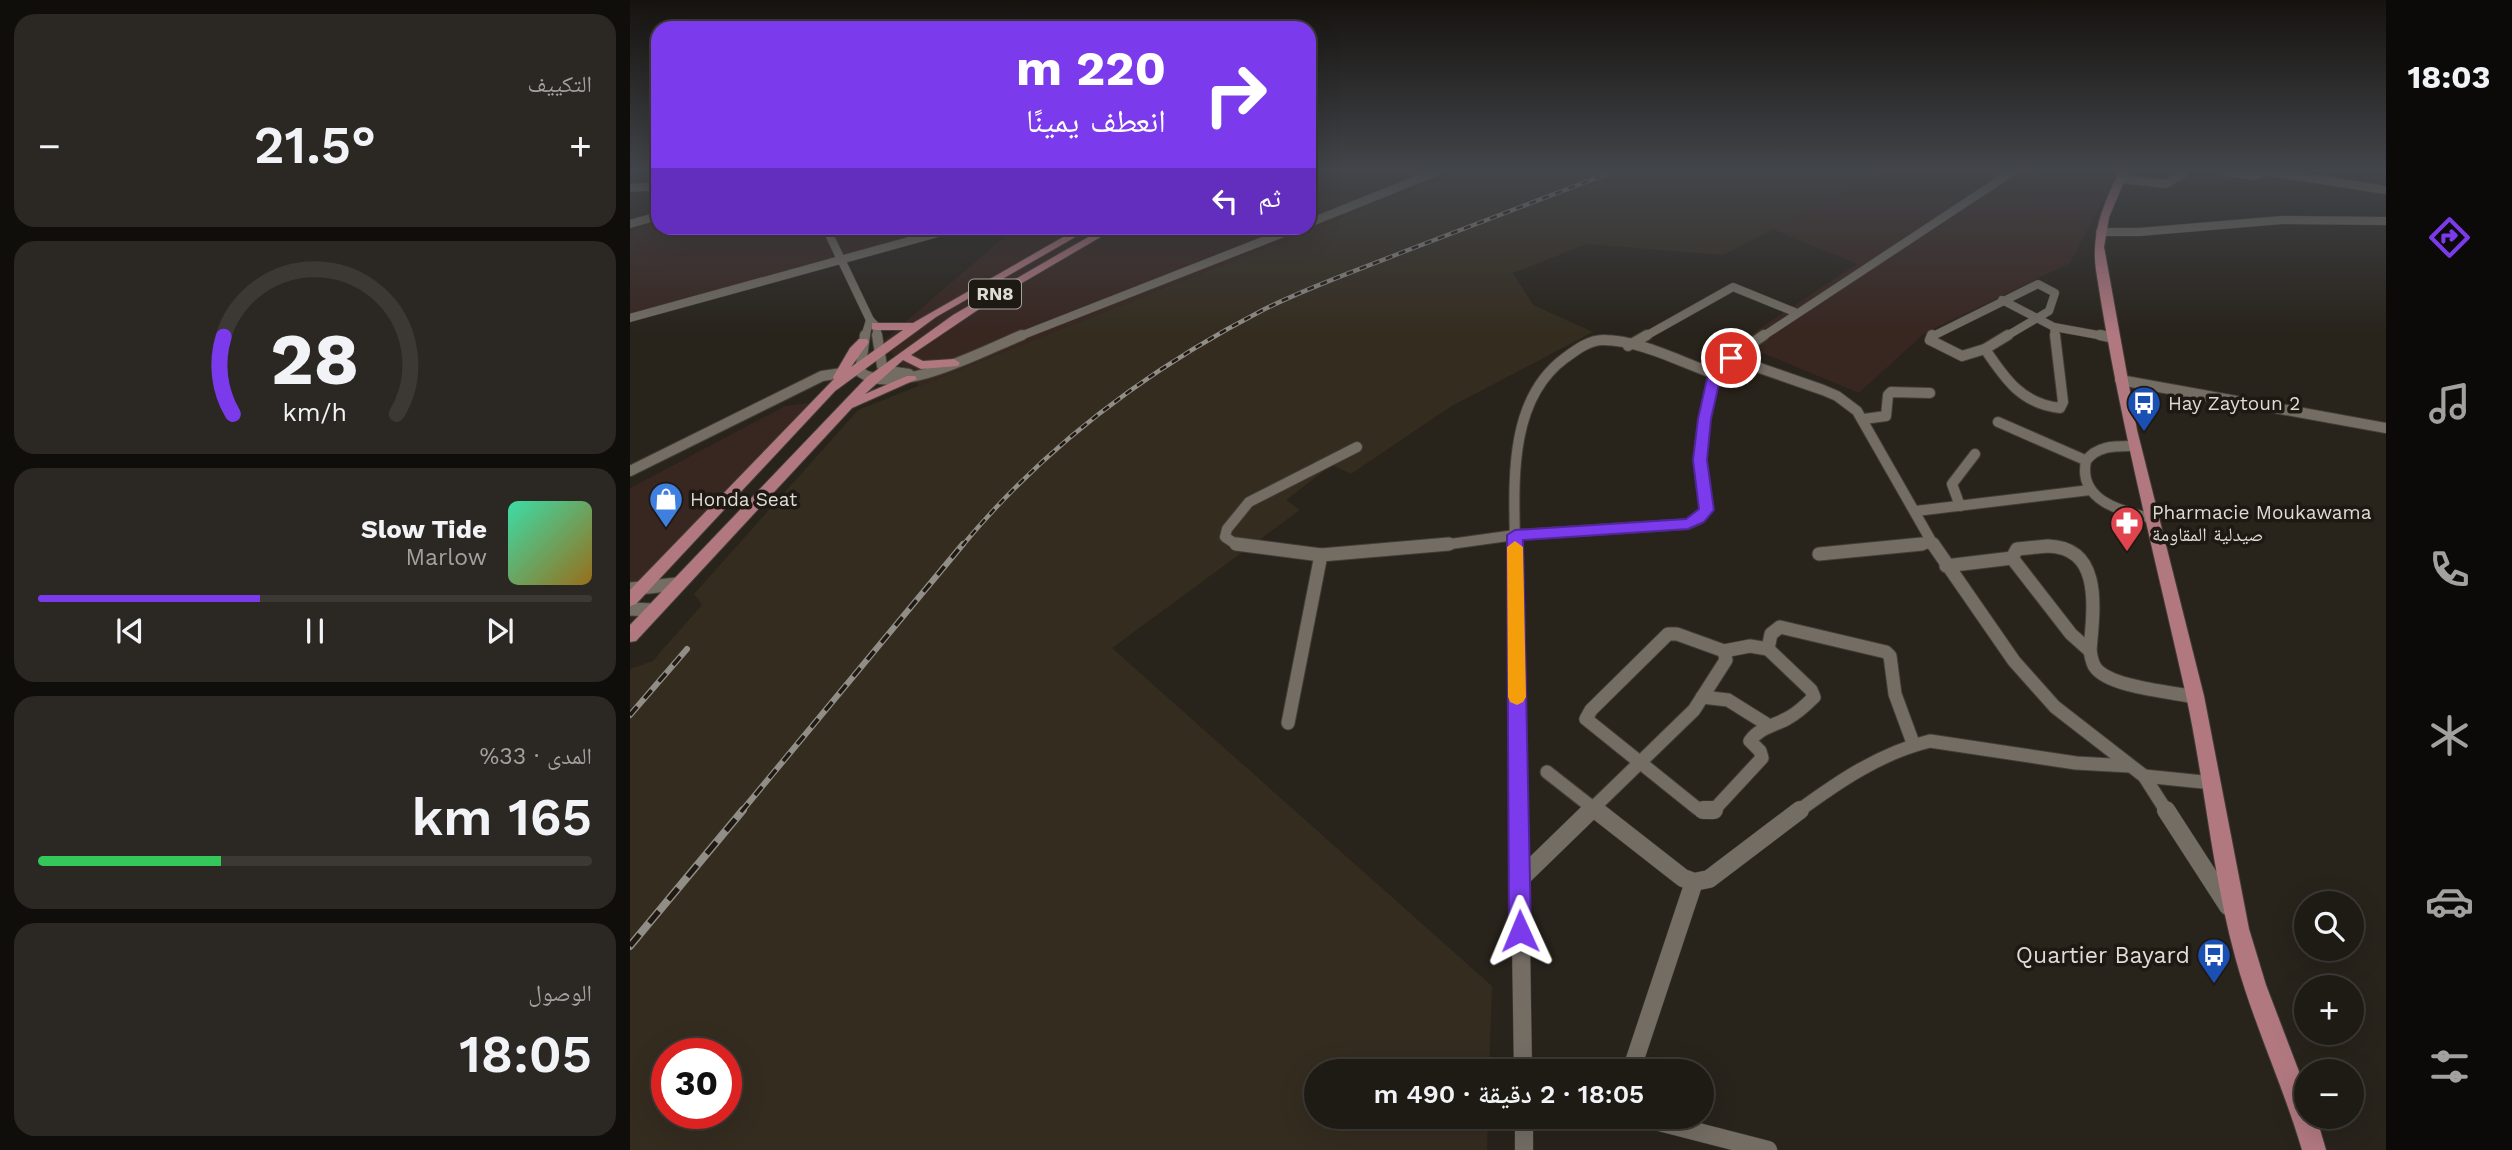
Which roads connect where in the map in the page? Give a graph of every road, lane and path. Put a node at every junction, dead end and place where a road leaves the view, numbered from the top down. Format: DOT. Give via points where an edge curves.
graph roads {
  1 [pos="1931,226"];
  2 [pos="2103,226"];
  3 [pos="2214,226"];
  4 [pos="2100,232"];
  5 [pos="830,235"];
  6 [pos="930,235"];
  7 [pos="1074,235"];
  8 [pos="1099,235"];
  9 [pos="1278,235"];
  10 [pos="843,259"];
  11 [pos="2002,300"];
  12 [pos="1797,313"];
  13 [pos="630,318"];
  14 [pos="2039,319"];
  15 [pos="873,323"];
  16 [pos="918,324"];
  17 [pos="2054,327"];
  18 [pos="2114,338"];
  19 [pos="863,342"];
  20 [pos="1628,346"];
  21 [pos="1985,349"];
  22 [pos="878,352"];
  23 [pos="903,355"];
  24 [pos="1731,358"];
  25 [pos="954,363"];
  26 [pos="860,366"];
  27 [pos="884,369"];
  28 [pos="842,373"];
  29 [pos="1715,374"];
  30 [pos="917,377"];
  31 [pos="871,380"];
  32 [pos="2120,380"];
  33 [pos="830,388"];
  34 [pos="1930,393"];
  35 [pos="841,409"];
  36 [pos="1864,419"];
  37 [pos="1998,422"];
  38 [pos="2386,428"];
  39 [pos="2134,446"];
  40 [pos="1357,447"];
  41 [pos="1975,454"];
  42 [pos="2085,460"];
  43 [pos="630,471"];
  44 [pos="2090,489"];
  45 [pos="1960,506"];
  46 [pos="1916,511"];
  47 [pos="2150,518"];
  48 [pos="1515,535"];
  49 [pos="1934,544"];
  50 [pos="1819,554"];
  51 [pos="1321,555"];
  52 [pos="2012,558"];
  53 [pos="1946,566"];
  54 [pos="677,584"];
  55 [pos="636,588"];
  56 [pos="630,600"];
  57 [pos="630,609"];
  58 [pos="653,610"];
  59 [pos="630,636"];
  60 [pos="1768,649"];
  61 [pos="1724,651"];
  62 [pos="2090,651"];
  63 [pos="1702,697"];
  64 [pos="2195,697"];
  65 [pos="1288,723"];
  66 [pos="1768,725"];
  67 [pos="1913,743"];
  68 [pos="1641,762"];
  69 [pos="2130,766"];
  70 [pos="1548,772"];
  71 [pos="2144,776"];
  72 [pos="2213,783"];
  73 [pos="1593,808"];
  74 [pos="1519,880"];
  75 [pos="1694,881"];
  76 [pos="2236,918"];
  77 [pos="1523,1059"];
  78 [pos="1635,1059"];
  79 [pos="1524,1129"];
  80 [pos="1686,1129"];
  81 [pos="1524,1150"];
  82 [pos="1768,1150"];
  83 [pos="2314,1150"];
  1 -- 12 [label="street"];
  2 -- 4 [label="main road"];
  3 -- 4 [label="street"];
  4 -- 18 [label="main road"];
  5 -- 10 [label="street"];
  6 -- 10 [label="street"];
  7 -- 16 [label="main road, RN8"];
  8 -- 23 [label="main road, RN8" via="977,305"];
  9 -- 25 [label="street"];
  10 -- 13 [label="street"];
  10 -- 15 [label="street"];
  11 -- 14 [label="street"];
  11 -- 14 [label="street" via="2032,285 2046,287 2055,293 2049,311"];
  11 -- 21 [label="street" via="1930,340 1962,356"];
  12 -- 20 [label="street" via="1734,287"];
  12 -- 24 [label="street"];
  14 -- 17 [label="street"];
  14 -- 21 [label="street"];
  15 -- 16 [label="main road" via="897,328"];
  15 -- 19 [label="street"];
  15 -- 22 [label="street"];
  16 -- 22 [label="main road, RN8"];
  17 -- 18 [label="street"];
  17 -- 21 [label="street" via="2060,408 2018,393"];
  18 -- 32 [label="main road"];
  19 -- 26 [label="street"];
  19 -- 28 [label="main road"];
  20 -- 29 [label="street"];
  20 -- 48 [label="street" via="1591,342 1561,359 1534,391 1515,467"];
  22 -- 26 [label="main road, RN8"];
  22 -- 27 [label="street"];
  23 -- 25 [label="main road" via="921,365"];
  23 -- 27 [label="main road, RN8"];
  24 -- 29 [label="street"];
  24 -- 36 [label="street" via="1836,396"];
  25 -- 30 [label="street"];
  26 -- 31 [label="street" via="860,372"];
  26 -- 33 [label="main road, RN8"];
  27 -- 30 [label="street"];
  27 -- 31 [label="main road, RN8"];
  28 -- 33 [label="main road"];
  28 -- 43 [label="street" via="811,380"];
  29 -- 48 [label="street" via="1704,419 1700,460 1706,510 1699,519 1688,524"];
  30 -- 31 [label="street"];
  30 -- 35 [label="main road"];
  31 -- 35 [label="main road, RN8"];
  32 -- 38 [label="street"];
  32 -- 39 [label="main road"];
  33 -- 55 [label="main road, RN8"];
  34 -- 36 [label="street" via="1891,392 1886,416"];
  35 -- 54 [label="main road, RN8"];
  36 -- 46 [label="street"];
  37 -- 42 [label="street"];
  39 -- 42 [label="street" via="2101,448"];
  39 -- 47 [label="main road"];
  40 -- 51 [label="street" via="1249,502 1225,537 1237,545"];
  41 -- 45 [label="street" via="1952,484"];
  42 -- 44 [label="street" via="2083,472"];
  44 -- 45 [label="street"];
  44 -- 47 [label="street" via="2125,512"];
  45 -- 46 [label="street"];
  46 -- 49 [label="street"];
  47 -- 64 [label="main road"];
  48 -- 51 [label="street"];
  48 -- 74 [label="street"];
  49 -- 50 [label="street"];
  49 -- 53 [label="street"];
  51 -- 65 [label="street"];
  52 -- 53 [label="street"];
  52 -- 62 [label="street" via="2071,634"];
  52 -- 62 [label="street" via="2017,549 2040,546 2077,553 2092,591"];
  53 -- 69 [label="street" via="2014,661 2055,708"];
  54 -- 55 [label="street"];
  54 -- 58 [label="main road, RN8"];
  55 -- 56 [label="main road, RN8"];
  57 -- 58 [label="street"];
  58 -- 59 [label="main road, RN8"];
  60 -- 61 [label="street" via="1750,646"];
  60 -- 66 [label="street" via="1814,696 1786,720"];
  60 -- 67 [label="street" via="1771,634 1780,627 1886,652"];
  61 -- 63 [label="street" via="1726,660"];
  61 -- 68 [label="street" via="1668,634 1587,714 1590,724"];
  62 -- 64 [label="street" via="2094,666 2110,678"];
  63 -- 66 [label="street" via="1728,700"];
  63 -- 68 [label="street"];
  64 -- 72 [label="main road"];
  66 -- 68 [label="street" via="1750,741 1762,758 1712,812 1698,809"];
  67 -- 69 [label="street" via="1930,741 2076,763"];
  67 -- 75 [label="street" via="1803,808 1709,879"];
  68 -- 73 [label="street"];
  69 -- 71 [label="street"];
  70 -- 73 [label="street"];
  71 -- 72 [label="street"];
  71 -- 76 [label="street"];
  72 -- 76 [label="main road"];
  73 -- 74 [label="street"];
  73 -- 75 [label="street" via="1683,878"];
  74 -- 77 [label="street"];
  75 -- 78 [label="street"];
  76 -- 83 [label="main road"];
  79 -- 81 [label="street"];
  80 -- 82 [label="street"];
}
